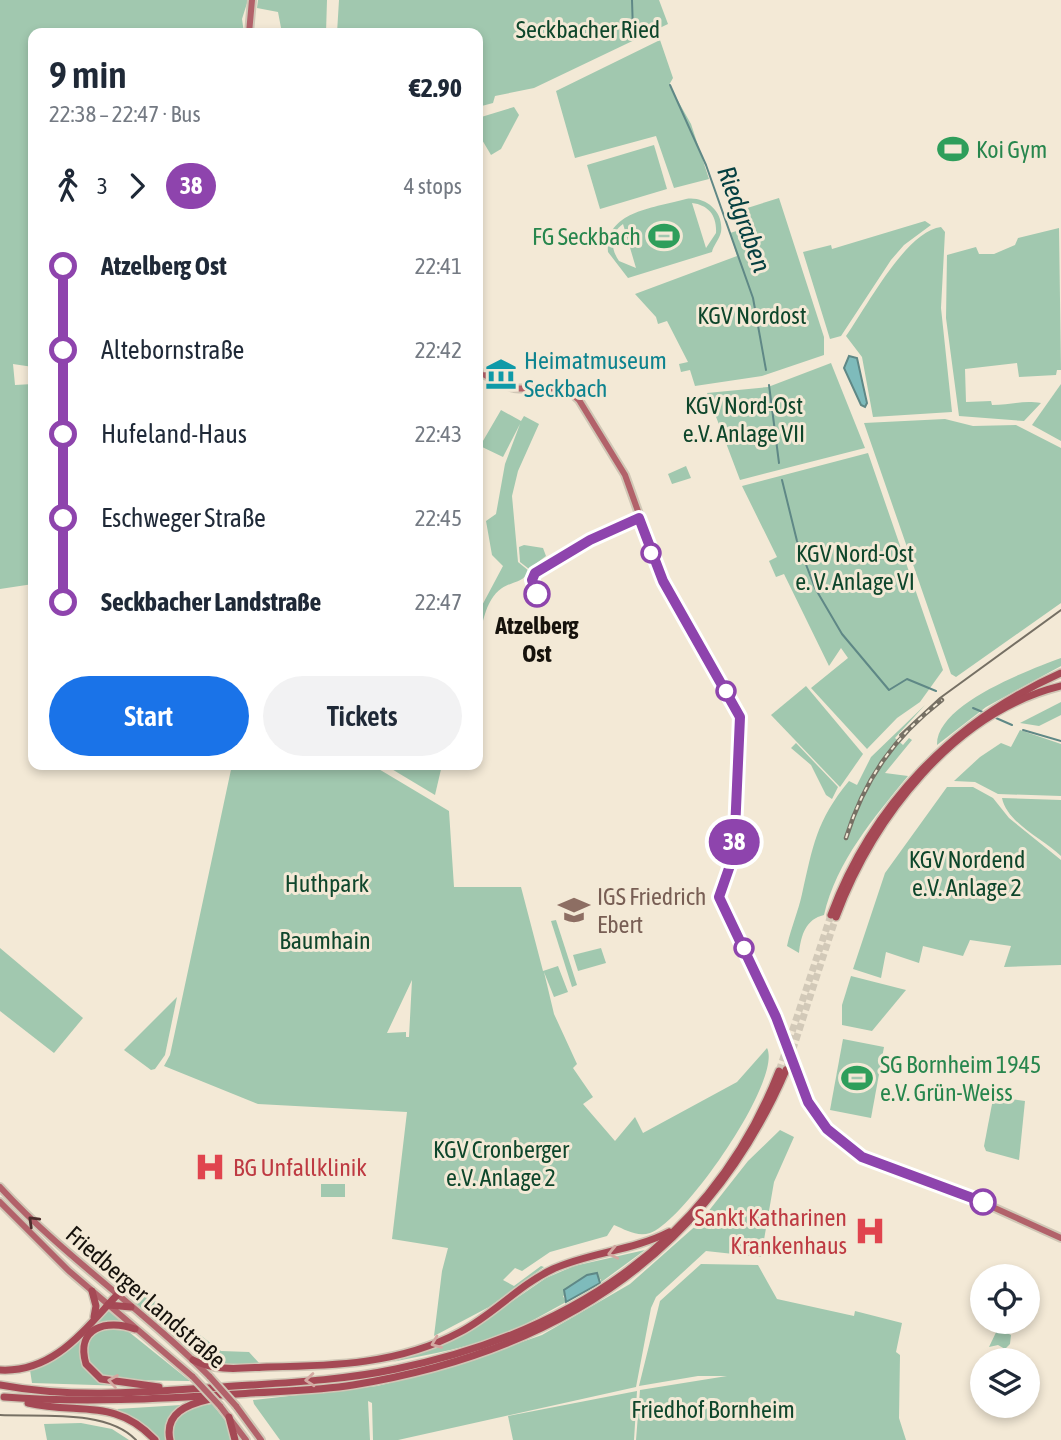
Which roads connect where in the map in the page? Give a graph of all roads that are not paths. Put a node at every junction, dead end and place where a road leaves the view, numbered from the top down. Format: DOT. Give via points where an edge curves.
graph roads {
  1 [pos="252,0"];
  2 [pos="249,28"];
  3 [pos="483,373"];
  4 [pos="1061,673"];
  5 [pos="1061,686"];
  6 [pos="1023,695"];
  7 [pos="834,916"];
  8 [pos="0,1187"];
  9 [pos="0,1202"];
  10 [pos="676,1228"];
  11 [pos="1061,1238"];
  12 [pos="92,1291"];
  13 [pos="117,1295"];
  14 [pos="107,1305"];
  15 [pos="131,1307"];
  16 [pos="92,1321"];
  17 [pos="135,1329"];
  18 [pos="193,1360"];
  19 [pos="0,1370"];
  20 [pos="0,1385"];
  21 [pos="181,1390"];
  22 [pos="229,1394"];
  23 [pos="2,1397"];
  24 [pos="229,1417"];
  25 [pos="131,1420"];
  26 [pos="149,1440"];
  27 [pos="155,1440"];
  28 [pos="170,1440"];
  29 [pos="234,1440"];
  30 [pos="246,1440"];
  31 [pos="261,1440"];
  1 -- 2 [label="main road"];
  3 -- 11 [label="main road" via="514,387 574,394 625,475 659,571 740,717 734,854 719,897 776,1017 808,1102 832,1134 862,1157 966,1195"];
  4 -- 6 [label="highway"];
  5 -- 6 [label="highway"];
  6 -- 7 [label="highway" via="946,752 885,816"];
  13 -- 8 [label="main road, Friedberger Landstraße, one-way"];
  9 -- 12 [label="main road, Friedberger Landstraße"];
  10 -- 18 [label="highway, one-way" via="640,1245 556,1268 469,1327 410,1352 354,1363 270,1367 214,1368"];
  10 -- 21 [label="highway, one-way" via="638,1263 576,1306 491,1344 350,1377"];
  10 -- 22 [label="highway" via="715,1186 739,1151 783,1071 750,1143 707,1204 642,1267 581,1309 493,1349 398,1375 324,1388"];
  12 -- 14 [label="main road, Friedberger Landstraße"];
  12 -- 16 [label="highway" via="96,1309"];
  13 -- 14 [label="highway"];
  13 -- 15 [label="main road, Friedberger Landstraße"];
  14 -- 15 [label="highway"];
  14 -- 16 [label="highway"];
  14 -- 17 [label="main road, Friedberger Landstraße"];
  15 -- 18 [label="main road, Friedberger Landstraße"];
  16 -- 19 [label="highway" via="67,1347 32,1367"];
  21 -- 17 [label="highway, one-way" via="106,1381 90,1371 84,1349 92,1332 112,1323"];
  17 -- 24 [label="main road, Friedberger Landstraße, bridge" via="193,1377"];
  18 -- 31 [label="main road, Friedberger Landstraße, bridge"];
  20 -- 21 [label="highway" via="84,1394"];
  22 -- 23 [label="highway" via="84,1402"];
  22 -- 28 [label="highway" via="179,1410 170,1423"];
  23 -- 25 [label="highway" via="107,1410"];
  24 -- 29 [label="highway"];
  24 -- 30 [label="main road, Friedberger Landstraße"];
  25 -- 26 [label="highway"];
  25 -- 27 [label="highway"];
}
